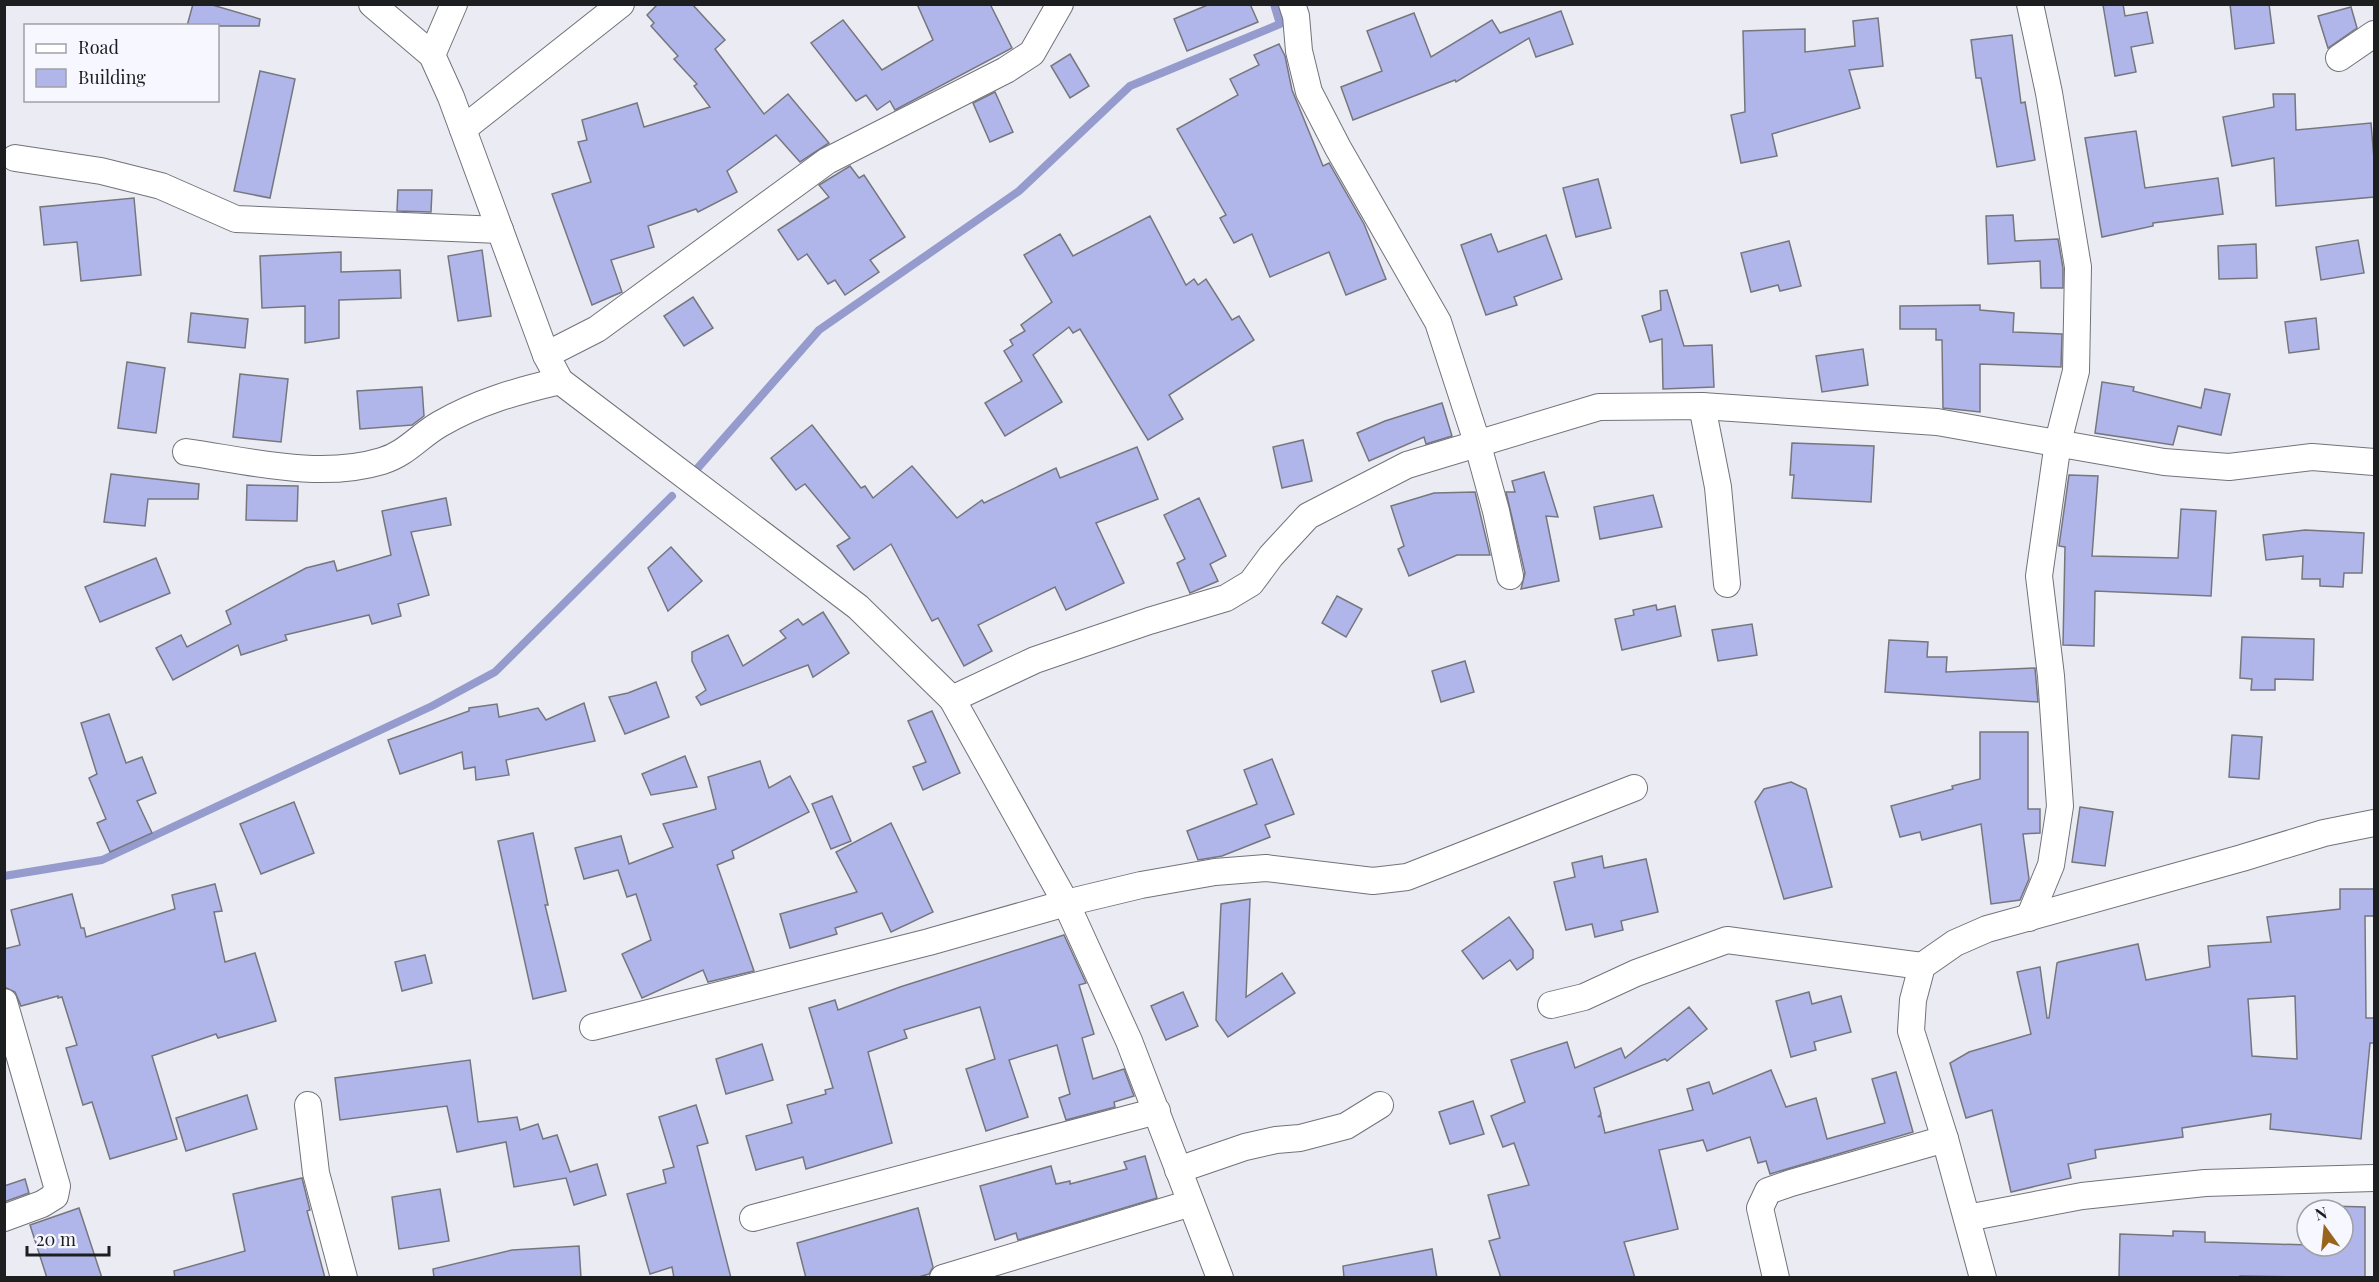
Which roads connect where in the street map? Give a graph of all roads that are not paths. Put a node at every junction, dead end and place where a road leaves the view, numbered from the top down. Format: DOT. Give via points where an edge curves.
graph roads {
  1 [pos="372,4"];
  2 [pos="453,4"];
  3 [pos="621,4"];
  4 [pos="1060,4"];
  5 [pos="1292,4"];
  6 [pos="2030,4"];
  7 [pos="2374,34"];
  8 [pos="432,55"];
  9 [pos="2339,58"];
  10 [pos="463,129"];
  11 [pos="15,158"];
  12 [pos="500,230"];
  13 [pos="546,355"];
  14 [pos="560,381"];
  15 [pos="1702,406"];
  16 [pos="1477,442"];
  17 [pos="2058,442"];
  18 [pos="186,452"];
  19 [pos="2374,462"];
  20 [pos="1510,576"];
  21 [pos="1727,584"];
  22 [pos="952,699"];
  23 [pos="1634,788"];
  24 [pos="2374,823"];
  25 [pos="1066,903"];
  26 [pos="2029,918"];
  27 [pos="1922,966"];
  28 [pos="4,1002"];
  29 [pos="1551,1005"];
  30 [pos="593,1027"];
  31 [pos="308,1105"];
  32 [pos="1380,1105"];
  33 [pos="1157,1111"];
  34 [pos="1944,1139"];
  35 [pos="1179,1170"];
  36 [pos="2374,1178"];
  37 [pos="1191,1203"];
  38 [pos="4,1218"];
  39 [pos="753,1218"];
  40 [pos="1967,1218"];
  41 [pos="344,1278"];
  42 [pos="943,1278"];
  43 [pos="1220,1278"];
  44 [pos="1776,1278"];
  45 [pos="1983,1278"];
  1 -- 8 [label="street"];
  2 -- 8 [label="street"];
  3 -- 10 [label="street"];
  4 -- 13 [label="street" via="1032,53 954,98 827,161 597,329"];
  5 -- 16 [label="street" via="1309,92 1438,322"];
  6 -- 17 [label="street" via="2078,267 2076,371"];
  7 -- 9 [label="street"];
  8 -- 10 [label="street"];
  10 -- 12 [label="street"];
  11 -- 12 [label="street" via="101,171 161,186 236,219"];
  12 -- 13 [label="street"];
  13 -- 14 [label="street"];
  14 -- 18 [label="street" via="471,407 436,426 401,454 348,468 297,467"];
  14 -- 22 [label="street" via="858,607"];
  15 -- 16 [label="street" via="1599,407"];
  15 -- 17 [label="street" via="1937,422"];
  15 -- 21 [label="street" via="1718,487"];
  16 -- 20 [label="street"];
  16 -- 22 [label="street" via="1407,465 1308,516 1251,583 1226,598 1035,660"];
  17 -- 19 [label="street" via="2164,462 2229,467 2312,457"];
  17 -- 26 [label="street" via="2039,576 2060,806 2051,865"];
  22 -- 25 [label="street"];
  23 -- 25 [label="street" via="1407,877 1373,881 1266,868 1215,872"];
  24 -- 26 [label="street" via="2324,833"];
  25 -- 30 [label="street"];
  25 -- 33 [label="street"];
  26 -- 27 [label="street" via="1955,943"];
  27 -- 29 [label="street" via="1727,940 1636,973 1584,997"];
  27 -- 34 [label="street" via="1913,1000 1911,1031"];
  28 -- 38 [label="street" via="57,1186 55,1196 42,1204"];
  31 -- 41 [label="street" via="316,1173"];
  32 -- 35 [label="street" via="1347,1126 1245,1147"];
  33 -- 35 [label="street"];
  33 -- 39 [label="street"];
  34 -- 40 [label="street"];
  34 -- 44 [label="street" via="1768,1191 1760,1208"];
  35 -- 37 [label="street"];
  36 -- 40 [label="street" via="2205,1183 2082,1196"];
  37 -- 42 [label="street"];
  37 -- 43 [label="street"];
  40 -- 45 [label="street"];
}
